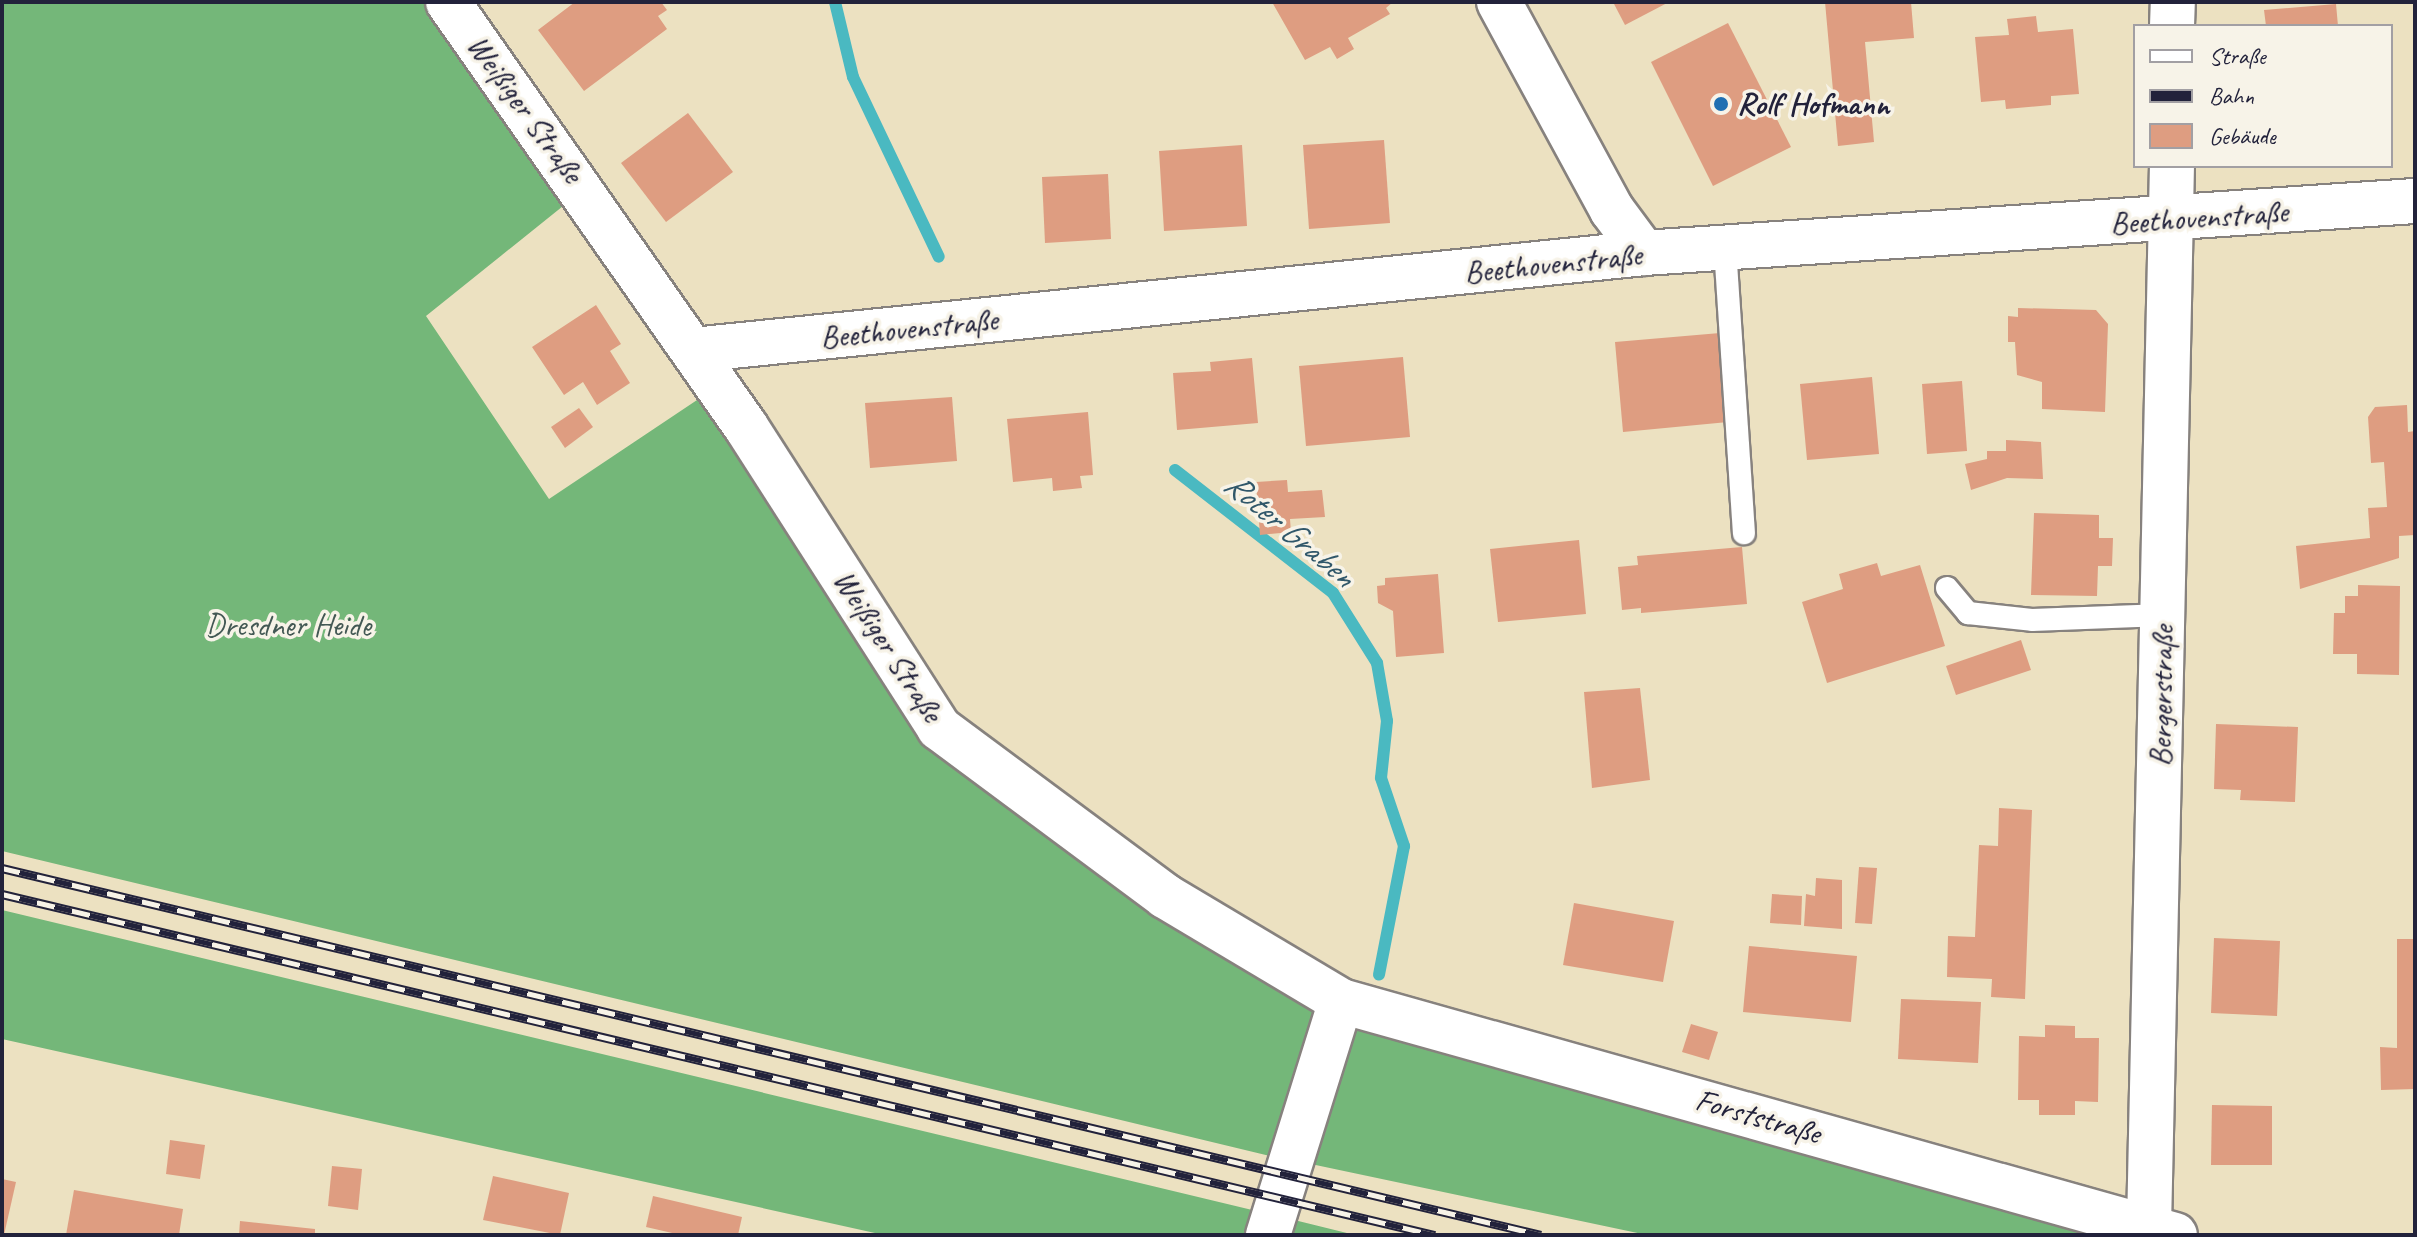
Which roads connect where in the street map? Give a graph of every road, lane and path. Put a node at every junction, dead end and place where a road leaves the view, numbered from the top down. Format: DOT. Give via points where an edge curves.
graph roads {
  1 [pos="448,2"];
  2 [pos="1499,2"];
  3 [pos="2173,2"];
  4 [pos="2172,24"];
  5 [pos="2172,168"];
  6 [pos="2415,201"];
  7 [pos="2172,221"];
  8 [pos="1725,248"];
  9 [pos="1644,253"];
  10 [pos="693,350"];
  11 [pos="1744,533"];
  12 [pos="1947,588"];
  13 [pos="2164,615"];
  14 [pos="1341,1001"];
  15 [pos="2162,1231"];
  16 [pos="1268,1235"];
  1 -- 10 [label="street, Weißiger Straße"];
  2 -- 9 [label="street" via="1612,210"];
  3 -- 4 [label="street"];
  5 -- 7 [label="street, Bergerstraße"];
  6 -- 7 [label="street, Beethovenstraße"];
  7 -- 8 [label="street, Beethovenstraße"];
  7 -- 13 [label="street, Bergerstraße"];
  8 -- 9 [label="street, Beethovenstraße"];
  8 -- 11 [label="lane"];
  9 -- 10 [label="street, Beethovenstraße"];
  10 -- 14 [label="street, Weißiger Straße" via="939,728 1165,896"];
  12 -- 13 [label="lane" via="1968,613 2032,620"];
  13 -- 15 [label="street, Bergerstraße"];
  14 -- 15 [label="street, Forststraße"];
  14 -- 16 [label="street"];
}
